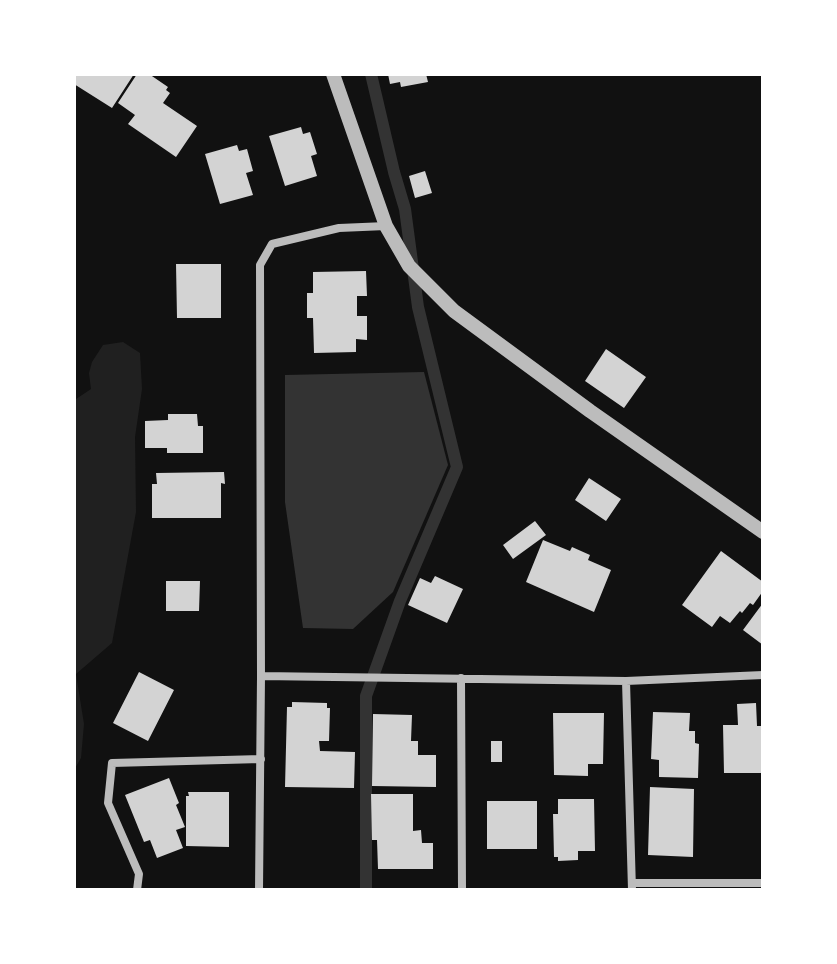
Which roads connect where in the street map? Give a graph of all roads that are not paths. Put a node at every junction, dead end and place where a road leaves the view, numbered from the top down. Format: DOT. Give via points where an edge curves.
graph roads {
  1 [pos="333,74"];
  2 [pos="386,226"];
  3 [pos="763,532"];
  4 [pos="763,675"];
  5 [pos="261,676"];
  6 [pos="461,678"];
  7 [pos="626,681"];
  8 [pos="261,759"];
  9 [pos="763,883"];
  10 [pos="632,887"];
  11 [pos="137,890"];
  12 [pos="259,890"];
  13 [pos="462,890"];
  1 -- 2 [label="street"];
  2 -- 3 [label="street" via="409,266 454,311"];
  2 -- 5 [label="street" via="339,228 272,244 260,265"];
  4 -- 7 [label="street"];
  5 -- 6 [label="street"];
  5 -- 8 [label="street"];
  6 -- 7 [label="street"];
  6 -- 13 [label="street"];
  7 -- 10 [label="street"];
  8 -- 11 [label="street" via="112,763 108,803 139,874"];
  8 -- 12 [label="street"];
  9 -- 10 [label="street"];
}
